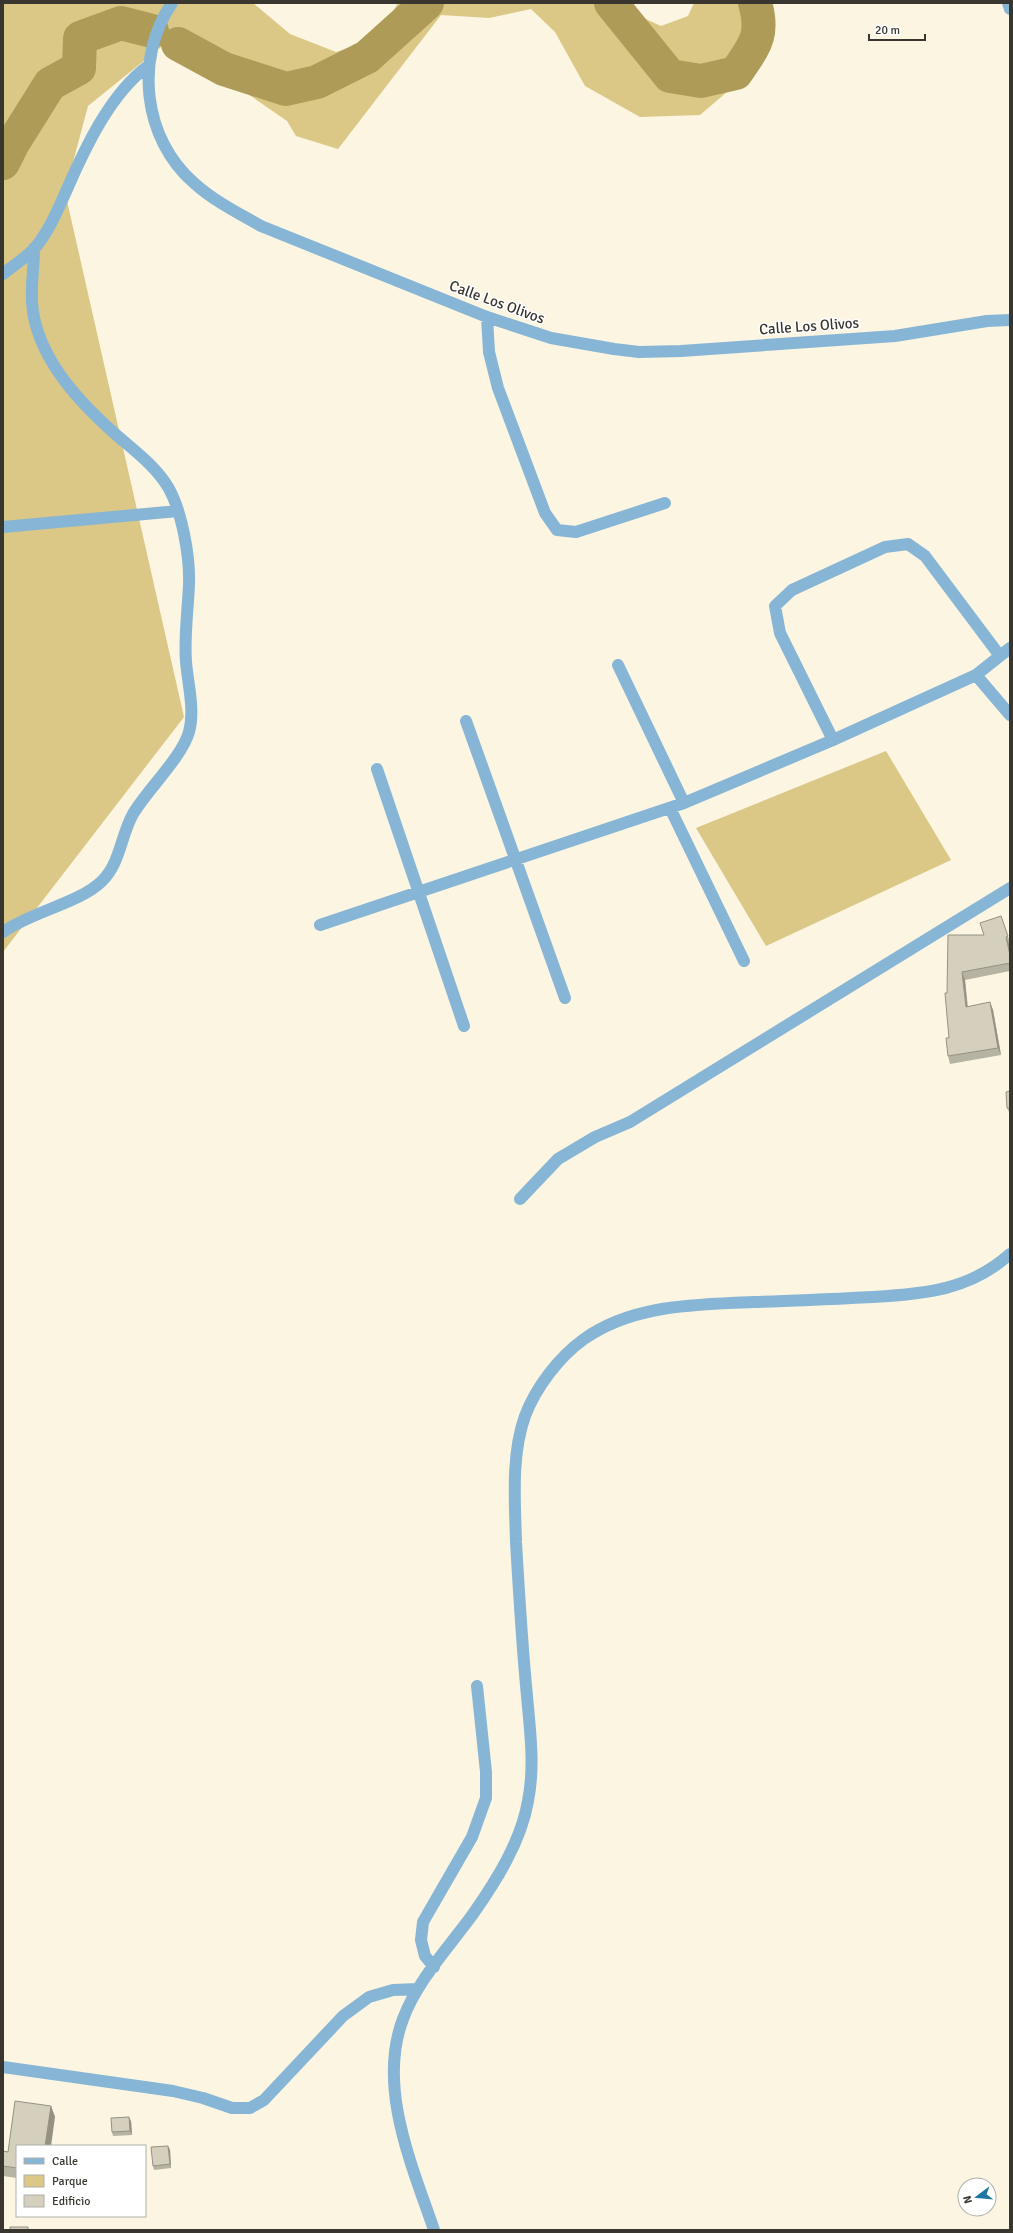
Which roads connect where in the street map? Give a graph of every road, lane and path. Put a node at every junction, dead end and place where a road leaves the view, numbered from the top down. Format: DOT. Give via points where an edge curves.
graph roads {
  1 [pos="172,3"];
  2 [pos="1008,3"];
  3 [pos="1010,9"];
  4 [pos="148,66"];
  5 [pos="34,248"];
  6 [pos="3,274"];
  7 [pos="487,317"];
  8 [pos="1010,320"];
  9 [pos="665,503"];
  10 [pos="178,511"];
  11 [pos="3,527"];
  12 [pos="1010,648"];
  13 [pos="1000,656"];
  14 [pos="618,665"];
  15 [pos="976,675"];
  16 [pos="1010,715"];
  17 [pos="466,721"];
  18 [pos="832,740"];
  19 [pos="377,769"];
  20 [pos="684,803"];
  21 [pos="670,808"];
  22 [pos="517,859"];
  23 [pos="1010,888"];
  24 [pos="418,892"];
  25 [pos="320,924"];
  26 [pos="3,932"];
  27 [pos="744,960"];
  28 [pos="565,998"];
  29 [pos="464,1026"];
  30 [pos="520,1199"];
  31 [pos="1010,1254"];
  32 [pos="477,1686"];
  33 [pos="434,1967"];
  34 [pos="418,1989"];
  35 [pos="3,2067"];
  36 [pos="434,2230"];
  1 -- 4 [label="street, Calle Los Olivos" via="154,36"];
  2 -- 3 [label="street"];
  4 -- 5 [label="street" via="134,76 120,93 83,153 55,215"];
  4 -- 7 [label="street, Calle Los Olivos" via="148,97 156,125 169,153 193,182 227,207 261,226"];
  5 -- 6 [label="street"];
  5 -- 10 [label="street" via="32,303 42,342 65,382 97,417 151,465 168,487"];
  7 -- 8 [label="street, Calle Los Olivos" via="581,345 639,352 681,352 895,336 987,321"];
  7 -- 9 [label="street" via="489,352 498,388 545,513 557,530 576,532"];
  10 -- 11 [label="street"];
  10 -- 26 [label="street" via="189,581 185,634 191,712 189,733 133,815 114,863 103,881 87,892 16,923"];
  12 -- 13 [label="street"];
  13 -- 15 [label="street"];
  13 -- 18 [label="street" via="925,556 908,544 885,547 792,590 775,606 780,633"];
  14 -- 20 [label="street"];
  15 -- 16 [label="street"];
  15 -- 18 [label="street"];
  17 -- 22 [label="street"];
  18 -- 20 [label="street"];
  19 -- 24 [label="street"];
  20 -- 21 [label="street"];
  21 -- 22 [label="street"];
  21 -- 27 [label="street"];
  22 -- 24 [label="street"];
  22 -- 28 [label="street"];
  23 -- 30 [label="street" via="630,1122 595,1137 558,1159"];
  24 -- 25 [label="street"];
  24 -- 29 [label="street"];
  31 -- 33 [label="street" via="993,1269 961,1285 929,1292 842,1299 686,1305 651,1310 614,1323 585,1338 560,1360 541,1386 525,1416 518,1448 515,1506 520,1613 532,1760 528,1802 518,1836 500,1871"];
  32 -- 33 [label="street" via="486,1765 486,1798 472,1837 423,1922 421,1940 425,1956"];
  33 -- 34 [label="street"];
  34 -- 35 [label="street" via="393,1990 369,1997 343,2016 264,2100 250,2108 232,2108 173,2091"];
  34 -- 36 [label="street" via="403,2017 394,2046 394,2081 399,2116 411,2163"];
}
